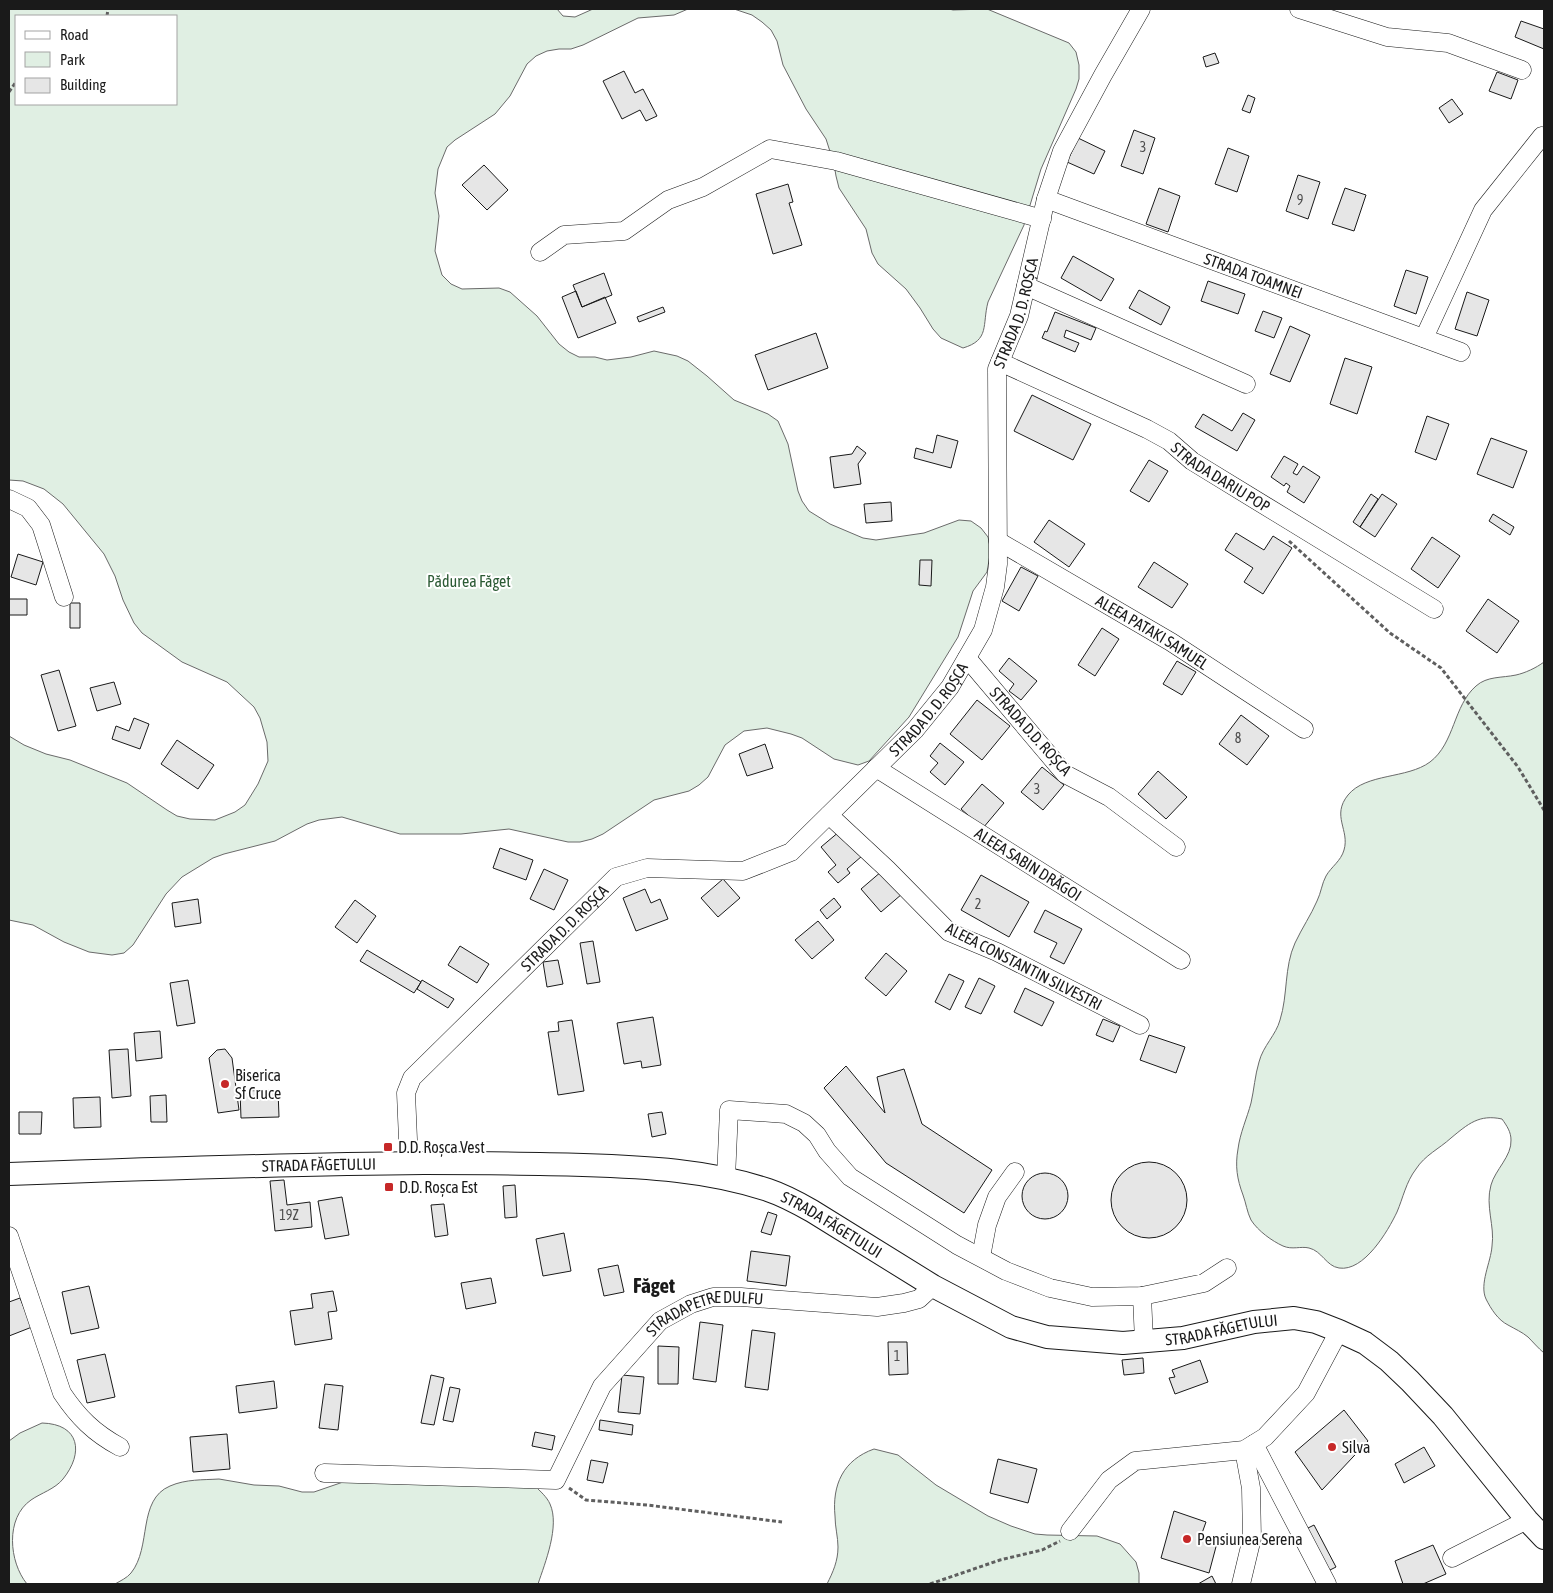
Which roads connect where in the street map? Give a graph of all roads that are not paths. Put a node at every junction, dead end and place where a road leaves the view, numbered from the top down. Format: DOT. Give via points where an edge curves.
graph roads {
  1 [pos="1141,9"];
  2 [pos="1299,9"];
  3 [pos="1522,70"];
  4 [pos="1542,136"];
  5 [pos="1046,199"];
  6 [pos="1042,220"];
  7 [pos="540,252"];
  8 [pos="1026,286"];
  9 [pos="1424,338"];
  10 [pos="1461,352"];
  11 [pos="1000,362"];
  12 [pos="1246,384"];
  13 [pos="9,500"];
  14 [pos="998,541"];
  15 [pos="64,596"];
  16 [pos="1434,609"];
  17 [pos="967,658"];
  18 [pos="1304,729"];
  19 [pos="876,768"];
  20 [pos="829,815"];
  21 [pos="1176,847"];
  22 [pos="1181,960"];
  23 [pos="1140,1025"];
  24 [pos="408,1163"];
  25 [pos="1015,1172"];
  26 [pos="9,1174"];
  27 [pos="726,1178"];
  28 [pos="9,1236"];
  29 [pos="981,1257"];
  30 [pos="1227,1268"];
  31 [pos="934,1286"];
  32 [pos="1142,1296"];
  33 [pos="1339,1331"];
  34 [pos="1144,1341"];
  35 [pos="120,1447"];
  36 [pos="1249,1447"];
  37 [pos="324,1473"];
  38 [pos="1527,1520"];
  39 [pos="1070,1531"];
  40 [pos="1544,1538"];
  41 [pos="1452,1558"];
  42 [pos="1241,1584"];
  43 [pos="1327,1584"];
  1 -- 5 [label="street, STRADA D. D. ROȘCA" via="1062,151"];
  2 -- 3 [label="street" via="1387,37 1448,43"];
  4 -- 9 [label="street" via="1483,210"];
  5 -- 6 [label="street, STRADA D. D. ROȘCA"];
  5 -- 9 [label="street, STRADA TOAMNEI"];
  6 -- 7 [label="street" via="836,161 770,149 703,187 668,200 624,231 564,235"];
  6 -- 8 [label="street, STRADA D. D. ROȘCA"];
  8 -- 11 [label="street, STRADA D. D. ROȘCA"];
  8 -- 12 [label="street"];
  9 -- 10 [label="street, STRADA TOAMNEI"];
  11 -- 14 [label="street, STRADA D. D. ROȘCA" via="997,369"];
  11 -- 16 [label="street, STRADA DARIU POP" via="1169,441 1192,461"];
  13 -- 15 [label="street" via="28,508 41,525"];
  14 -- 17 [label="street, STRADA D. D. ROȘCA" via="995,586 983,630"];
  14 -- 18 [label="street, ALEEA PATAKI SAMUEL" via="1171,642"];
  17 -- 19 [label="street, STRADA D. D. ROȘCA" via="950,687 915,730"];
  17 -- 21 [label="street, STRADA D.D. ROȘCA" via="1065,774 1109,797"];
  19 -- 20 [label="street, STRADA D. D. ROȘCA"];
  19 -- 22 [label="street, ALEEA SABIN DRĂGOI"];
  20 -- 23 [label="street, ALEEA CONSTANTIN SILVESTRI" via="949,932 997,952"];
  20 -- 24 [label="street, STRADA D. D. ROȘCA" via="790,852 743,871 647,868 616,877 412,1078 406,1093"];
  24 -- 26 [label="main road, STRADA FĂGETULUI"];
  24 -- 27 [label="main road, STRADA FĂGETULUI" via="638,1166"];
  25 -- 29 [label="street" via="997,1197"];
  27 -- 29 [label="street" via="729,1110 786,1114 817,1135 850,1177"];
  27 -- 31 [label="main road, STRADA FĂGETULUI" via="770,1190 792,1200"];
  28 -- 35 [label="street" via="62,1392 73,1409 102,1438"];
  29 -- 32 [label="street" via="1006,1271 1050,1288 1092,1296"];
  30 -- 32 [label="street" via="1204,1283"];
  31 -- 34 [label="main road, STRADA FĂGETULUI" via="1011,1327 1038,1335 1083,1341"];
  31 -- 37 [label="street, STRADAPETRE DULFU" via="919,1299 877,1307 741,1297 713,1297 691,1304 660,1321 602,1386 556,1480"];
  32 -- 34 [label="street"];
  33 -- 34 [label="main road, STRADA FĂGETULUI" via="1294,1318 1254,1322 1183,1338"];
  33 -- 36 [label="street" via="1306,1393 1265,1438"];
  33 -- 38 [label="main road, STRADA FĂGETULUI" via="1365,1343 1410,1381 1443,1416"];
  36 -- 39 [label="street" via="1135,1461 1109,1480"];
  36 -- 42 [label="street" via="1252,1538"];
  36 -- 43 [label="street"];
  38 -- 40 [label="main road, STRADA FĂGETULUI"];
  38 -- 41 [label="street"];
}
